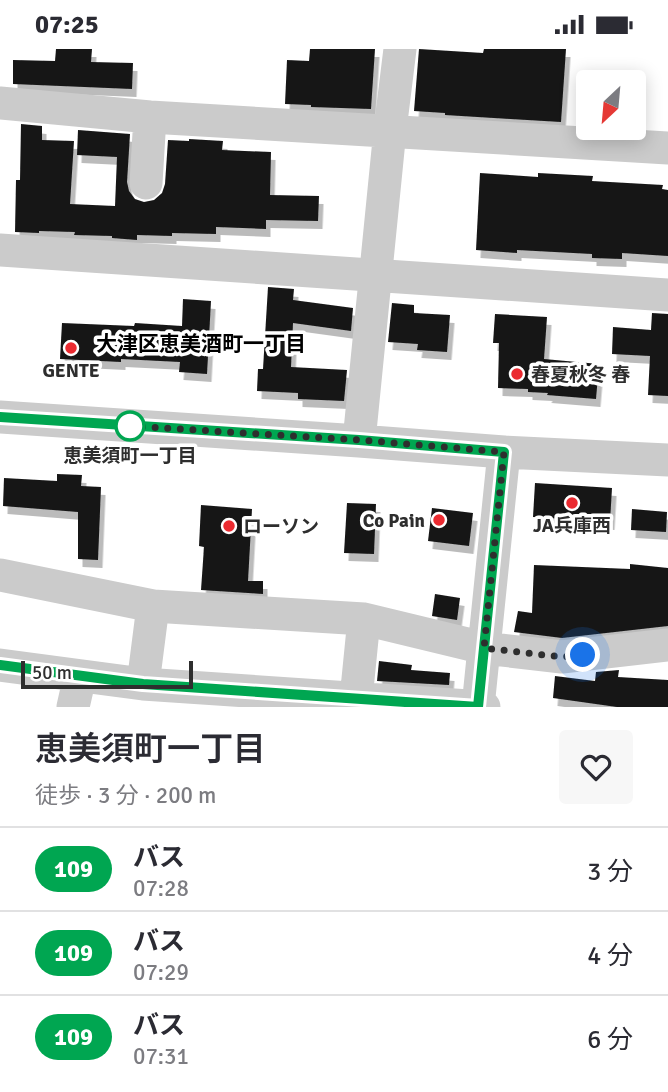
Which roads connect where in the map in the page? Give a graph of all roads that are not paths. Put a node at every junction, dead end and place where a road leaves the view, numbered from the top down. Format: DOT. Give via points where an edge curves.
graph roads {
  1 [pos="400,49"];
  2 [pos="0,103"];
  3 [pos="150,117"];
  4 [pos="390,130"];
  5 [pos="668,148"];
  6 [pos="146,183"];
  7 [pos="0,250"];
  8 [pos="376,275"];
  9 [pos="668,295"];
  10 [pos="0,417"];
  11 [pos="359,440"];
  12 [pos="504,452"];
  13 [pos="668,460"];
  14 [pos="1,581"];
  15 [pos="153,606"];
  16 [pos="365,619"];
  17 [pos="668,646"];
  18 [pos="484,648"];
  19 [pos="0,665"];
  20 [pos="143,684"];
  21 [pos="76,691"];
  22 [pos="356,699"];
  23 [pos="478,707"];
  24 [pos="484,707"];
  1 -- 4 [label="street"];
  2 -- 3 [label="street"];
  3 -- 4 [label="street"];
  3 -- 6 [label="street"];
  4 -- 5 [label="street"];
  4 -- 8 [label="street"];
  7 -- 8 [label="street"];
  8 -- 9 [label="street"];
  8 -- 11 [label="street"];
  10 -- 11 [label="street"];
  11 -- 12 [label="street"];
  12 -- 13 [label="street"];
  12 -- 18 [label="street"];
  14 -- 15 [label="street"];
  15 -- 16 [label="street"];
  15 -- 20 [label="street"];
  16 -- 18 [label="street"];
  16 -- 22 [label="street"];
  17 -- 18 [label="street" via="562,657"];
  18 -- 23 [label="street"];
  19 -- 21 [label="street"];
  20 -- 21 [label="street"];
  20 -- 22 [label="street"];
  22 -- 23 [label="street"];
  23 -- 24 [label="street"];
}
